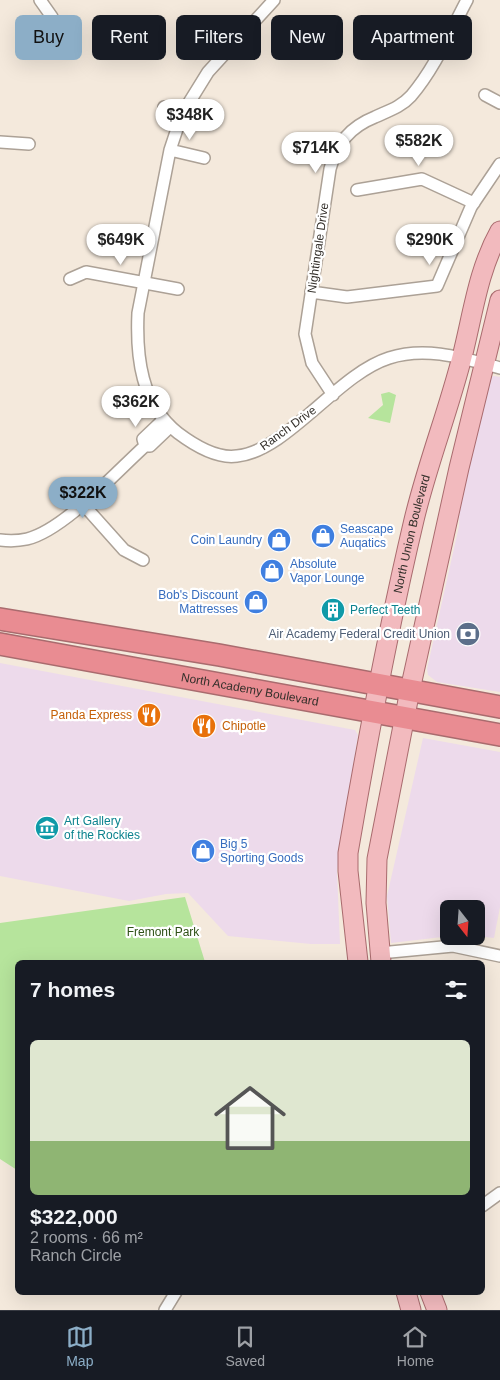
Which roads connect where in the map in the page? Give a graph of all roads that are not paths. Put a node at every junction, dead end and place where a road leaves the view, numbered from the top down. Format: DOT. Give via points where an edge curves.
graph roads {
  1 [pos="40,0"];
  2 [pos="467,0"];
  3 [pos="271,1"];
  4 [pos="51,15"];
  5 [pos="485,95"];
  6 [pos="500,103"];
  7 [pos="164,107"];
  8 [pos="182,114"];
  9 [pos="0,142"];
  10 [pos="30,144"];
  11 [pos="170,150"];
  12 [pos="204,158"];
  13 [pos="500,164"];
  14 [pos="357,190"];
  15 [pos="474,203"];
  16 [pos="500,231"];
  17 [pos="70,280"];
  18 [pos="143,283"];
  19 [pos="178,289"];
  20 [pos="311,292"];
  21 [pos="500,300"];
  22 [pos="462,357"];
  23 [pos="492,365"];
  24 [pos="332,395"];
  25 [pos="167,423"];
  26 [pos="82,503"];
  27 [pos="0,540"];
  28 [pos="143,560"];
  29 [pos="0,619"];
  30 [pos="0,644"];
  31 [pos="379,684"];
  32 [pos="410,690"];
  33 [pos="500,706"];
  34 [pos="374,712"];
  35 [pos="404,718"];
  36 [pos="500,735"];
  37 [pos="500,956"];
  38 [pos="381,958"];
  39 [pos="358,960"];
  40 [pos="500,1193"];
  41 [pos="485,1204"];
  42 [pos="174,1295"];
  43 [pos="407,1295"];
  44 [pos="431,1295"];
  45 [pos="165,1310"];
  46 [pos="411,1310"];
  47 [pos="437,1310"];
  1 -- 4 [label="street"];
  2 -- 20 [label="street, Nightingale Drive" via="431,67 410,97 353,129 335,152"];
  3 -- 8 [label="street, Ranch Drive" via="208,72"];
  5 -- 6 [label="street"];
  7 -- 8 [label="street"];
  8 -- 11 [label="street, Ranch Drive"];
  9 -- 10 [label="street"];
  11 -- 12 [label="street"];
  11 -- 18 [label="street, Ranch Drive"];
  13 -- 15 [label="street"];
  14 -- 15 [label="street" via="422,179"];
  15 -- 20 [label="street" via="437,286 347,297"];
  16 -- 22 [label="main road, North Union Boulevard" via="484,267"];
  17 -- 18 [label="street" via="86,272"];
  18 -- 19 [label="street"];
  18 -- 25 [label="street, Ranch Drive" via="138,313 139,354 148,393"];
  20 -- 24 [label="street, Nightingale Drive" via="306,334 309,356"];
  21 -- 23 [label="main road"];
  22 -- 23 [label="street, Ranch Drive"];
  22 -- 24 [label="street, Ranch Drive" via="422,352 387,358"];
  22 -- 31 [label="main road, North Union Boulevard" via="414,518"];
  23 -- 32 [label="main road"];
  24 -- 25 [label="street, Ranch Drive" via="262,448 236,457 211,452"];
  25 -- 26 [label="street" via="143,439 145,446"];
  26 -- 27 [label="street" via="40,534 14,541"];
  26 -- 28 [label="street" via="124,550"];
  29 -- 31 [label="highway"];
  30 -- 34 [label="highway, North Academy Boulevard"];
  31 -- 32 [label="highway"];
  31 -- 34 [label="main road, North Union Boulevard"];
  32 -- 33 [label="highway"];
  32 -- 35 [label="main road"];
  34 -- 35 [label="highway, North Academy Boulevard"];
  34 -- 39 [label="main road, North Union Boulevard" via="348,853"];
  35 -- 36 [label="highway, North Academy Boulevard"];
  35 -- 38 [label="main road" via="378,859 376,903"];
  37 -- 38 [label="street" via="453,946"];
  40 -- 41 [label="street"];
  42 -- 45 [label="street"];
  43 -- 46 [label="main road"];
  44 -- 47 [label="main road"];
}
